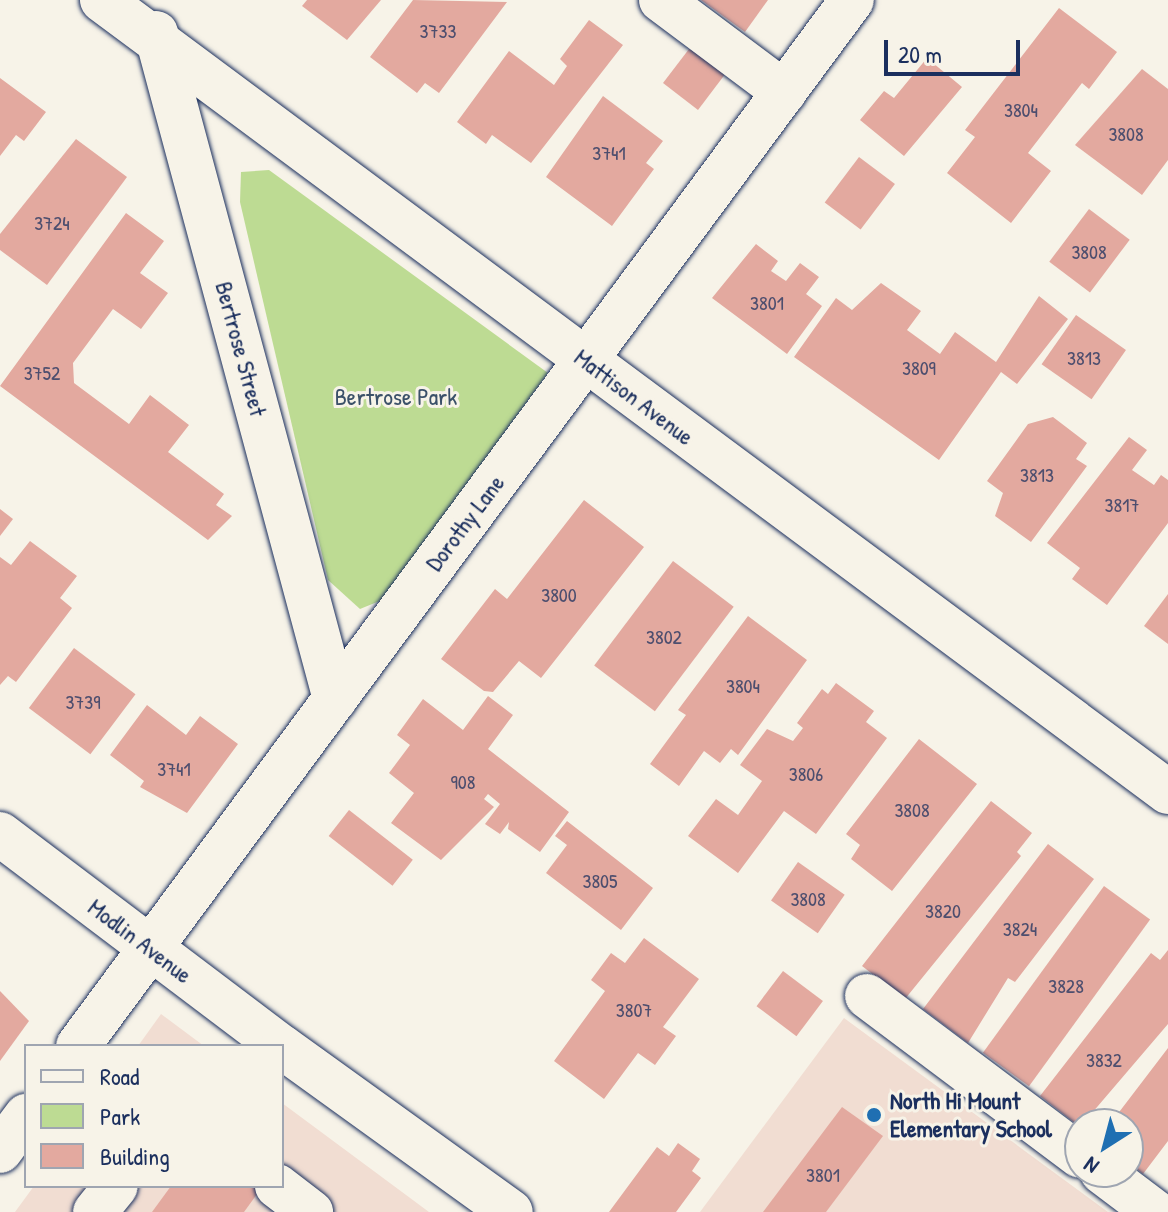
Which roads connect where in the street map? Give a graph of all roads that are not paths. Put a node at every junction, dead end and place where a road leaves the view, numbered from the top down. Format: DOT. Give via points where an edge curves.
graph roads {
  1 [pos="102,0"];
  2 [pos="146,0"];
  3 [pos="661,0"];
  4 [pos="852,0"];
  5 [pos="158,42"];
  6 [pos="784,92"];
  7 [pos="585,361"];
  8 [pos="335,699"];
  9 [pos="1168,792"];
  10 [pos="0,834"];
  11 [pos="150,949"];
  12 [pos="867,996"];
  13 [pos="260,1041"];
  14 [pos="79,1044"];
  15 [pos="284,1057"];
  16 [pos="24,1119"];
  17 [pos="1064,1144"];
  18 [pos="0,1151"];
  19 [pos="114,1188"];
  20 [pos="280,1188"];
  21 [pos="1123,1188"];
  22 [pos="95,1212"];
  23 [pos="311,1212"];
  24 [pos="511,1212"];
  25 [pos="1155,1212"];
  1 -- 5 [label="street, Mattison Avenue"];
  2 -- 5 [label="street, Bertrose Street"];
  3 -- 6 [label="street"];
  4 -- 6 [label="street, Dorothy Lane"];
  5 -- 7 [label="street, Mattison Avenue"];
  5 -- 8 [label="street, Bertrose Street"];
  6 -- 7 [label="street, Dorothy Lane"];
  7 -- 8 [label="street, Dorothy Lane"];
  7 -- 9 [label="street, Mattison Avenue"];
  8 -- 11 [label="street, Dorothy Lane"];
  10 -- 11 [label="street, Modlin Avenue"];
  11 -- 13 [label="street, Modlin Avenue"];
  11 -- 14 [label="street, Dorothy Lane"];
  12 -- 17 [label="street"];
  15 -- 24 [label="street, Modlin Avenue"];
  16 -- 18 [label="street"];
  19 -- 22 [label="street"];
  20 -- 23 [label="street"];
  21 -- 25 [label="street"];
}
